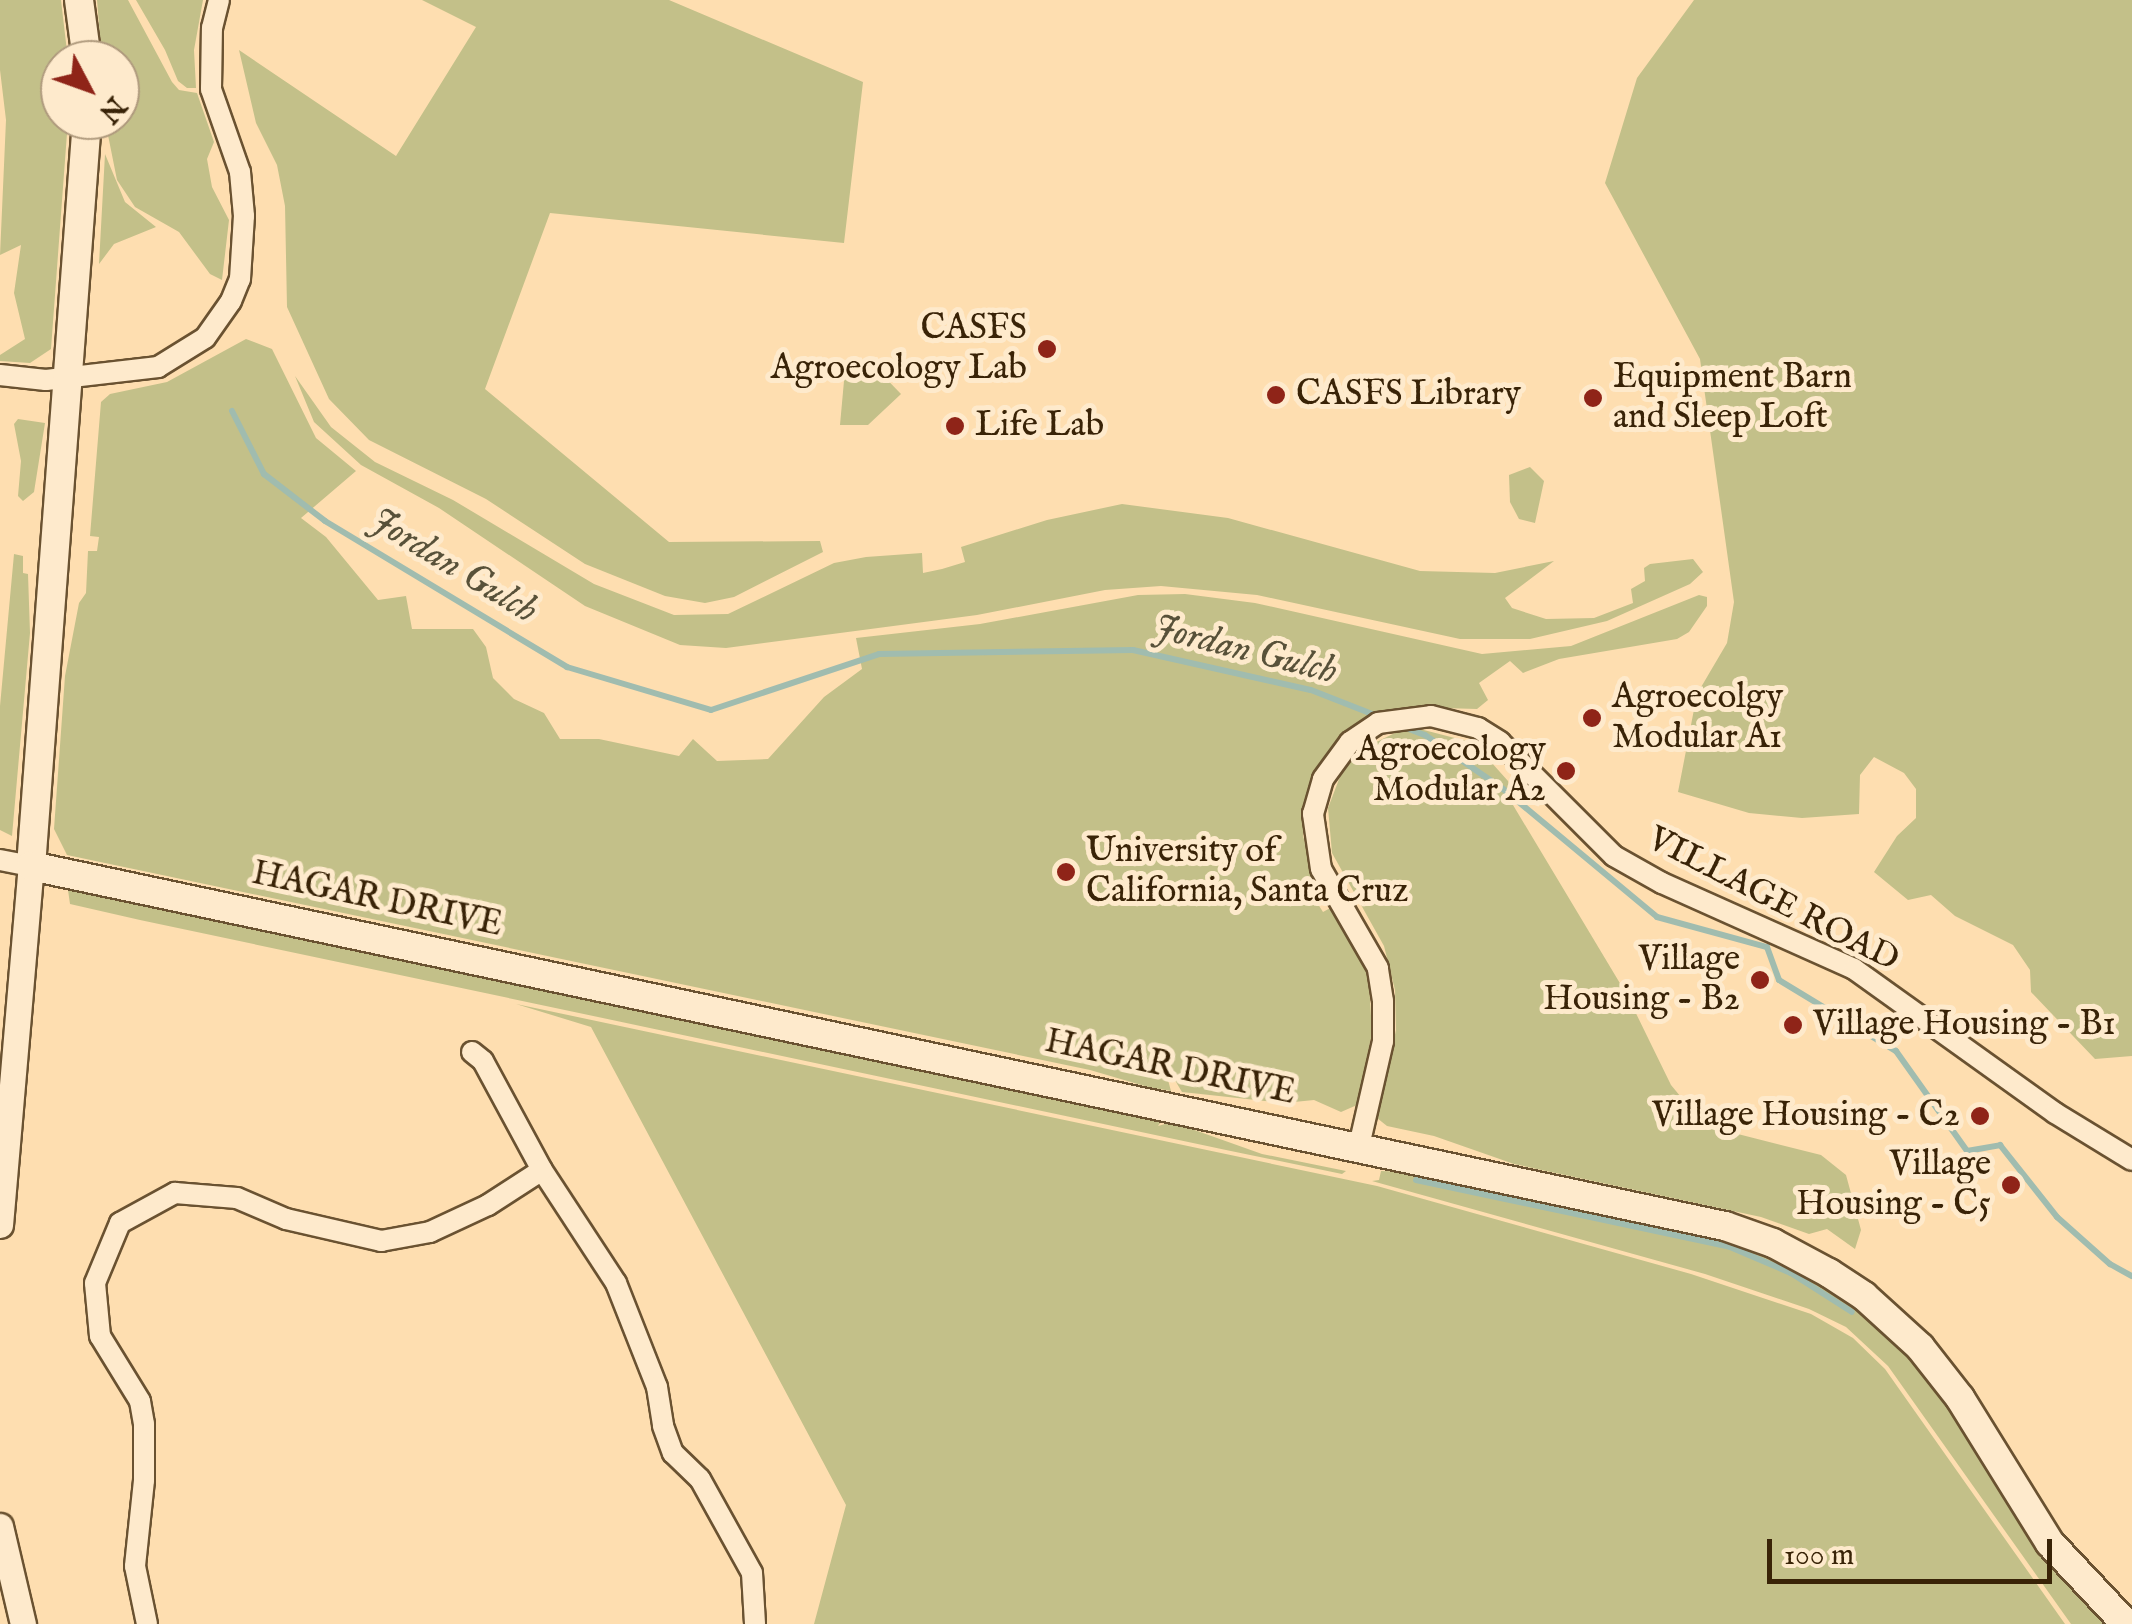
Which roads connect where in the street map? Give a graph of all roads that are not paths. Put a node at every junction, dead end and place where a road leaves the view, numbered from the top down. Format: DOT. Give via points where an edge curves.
graph roads {
  1 [pos="80,0"];
  2 [pos="218,0"];
  3 [pos="85,40"];
  4 [pos="86,140"];
  5 [pos="0,375"];
  6 [pos="68,379"];
  7 [pos="0,860"];
  8 [pos="31,866"];
  9 [pos="472,1052"];
  10 [pos="1359,1146"];
  11 [pos="2132,1160"];
  12 [pos="542,1170"];
  13 [pos="0,1225"];
  14 [pos="0,1526"];
  15 [pos="23,1624"];
  16 [pos="147,1624"];
  17 [pos="755,1624"];
  18 [pos="2126,1624"];
  1 -- 3 [label="main road"];
  2 -- 6 [label="street" via="211,89 240,172 244,216 235,293 205,338 158,367"];
  4 -- 6 [label="main road"];
  5 -- 6 [label="street"];
  6 -- 8 [label="main road"];
  7 -- 8 [label="street"];
  8 -- 10 [label="main road, HAGAR DRIVE"];
  8 -- 13 [label="street"];
  9 -- 12 [label="street"];
  10 -- 11 [label="street, VILLAGE ROAD" via="1383,1040 1383,1000 1378,968 1321,869 1313,814 1323,779 1350,742 1378,723 1430,716 1478,728 1500,742 1614,856 1854,969"];
  10 -- 18 [label="main road, HAGAR DRIVE" via="1725,1226 1829,1273 1884,1313 1941,1371 2050,1543"];
  12 -- 16 [label="street" via="430,1232 381,1241 286,1219 237,1198 174,1193 120,1223 96,1283 100,1336 140,1401 144,1424 135,1566"];
  12 -- 17 [label="street" via="616,1284 657,1387 673,1454 700,1479 752,1573"];
  14 -- 15 [label="street"];
}
